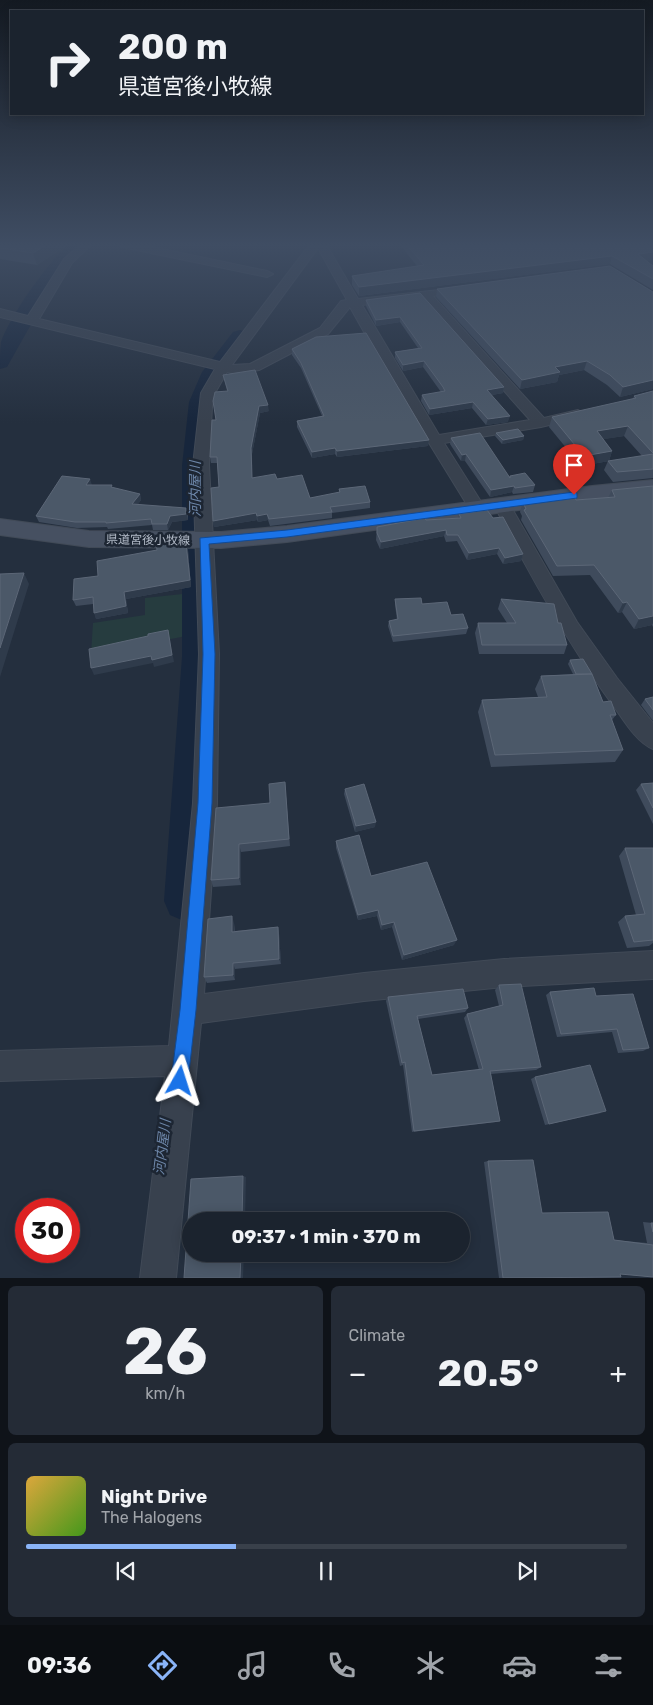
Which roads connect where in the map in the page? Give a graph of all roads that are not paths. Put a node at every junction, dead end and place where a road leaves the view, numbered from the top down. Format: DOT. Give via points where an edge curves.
graph roads {
  1 [pos="42,304"];
  2 [pos="271,304"];
  3 [pos="348,304"];
  4 [pos="355,304"];
  5 [pos="433,304"];
  6 [pos="0,313"];
  7 [pos="31,321"];
  8 [pos="222,369"];
  9 [pos="588,412"];
  10 [pos="541,424"];
  11 [pos="435,440"];
  12 [pos="653,487"];
  13 [pos="502,505"];
  14 [pos="477,508"];
  15 [pos="0,527"];
  16 [pos="204,541"];
  17 [pos="653,739"];
  18 [pos="653,965"];
  19 [pos="188,1010"];
  20 [pos="182,1061"];
  21 [pos="0,1066"];
  22 [pos="158,1278"];
  1 -- 7 [label="street"];
  2 -- 8 [label="street"];
  3 -- 8 [label="street" via="343,305 324,331 254,367"];
  4 -- 11 [label="street"];
  5 -- 10 [label="street"];
  6 -- 7 [label="street"];
  7 -- 8 [label="street"];
  8 -- 16 [label="street" via="208,393 205,407 201,465"];
  9 -- 10 [label="street"];
  10 -- 11 [label="street"];
  11 -- 14 [label="street"];
  12 -- 13 [label="main road, 県道宮後小牧線"];
  13 -- 14 [label="main road, 県道宮後小牧線"];
  13 -- 17 [label="street" via="529,558 590,659 608,686"];
  14 -- 16 [label="main road, 県道宮後小牧線" via="287,534"];
  15 -- 16 [label="main road, 県道宮後小牧線" via="89,539"];
  16 -- 19 [label="street" via="209,654 205,803"];
  18 -- 19 [label="street" via="504,973"];
  19 -- 20 [label="street"];
  20 -- 21 [label="street"];
  20 -- 22 [label="street"];
}
